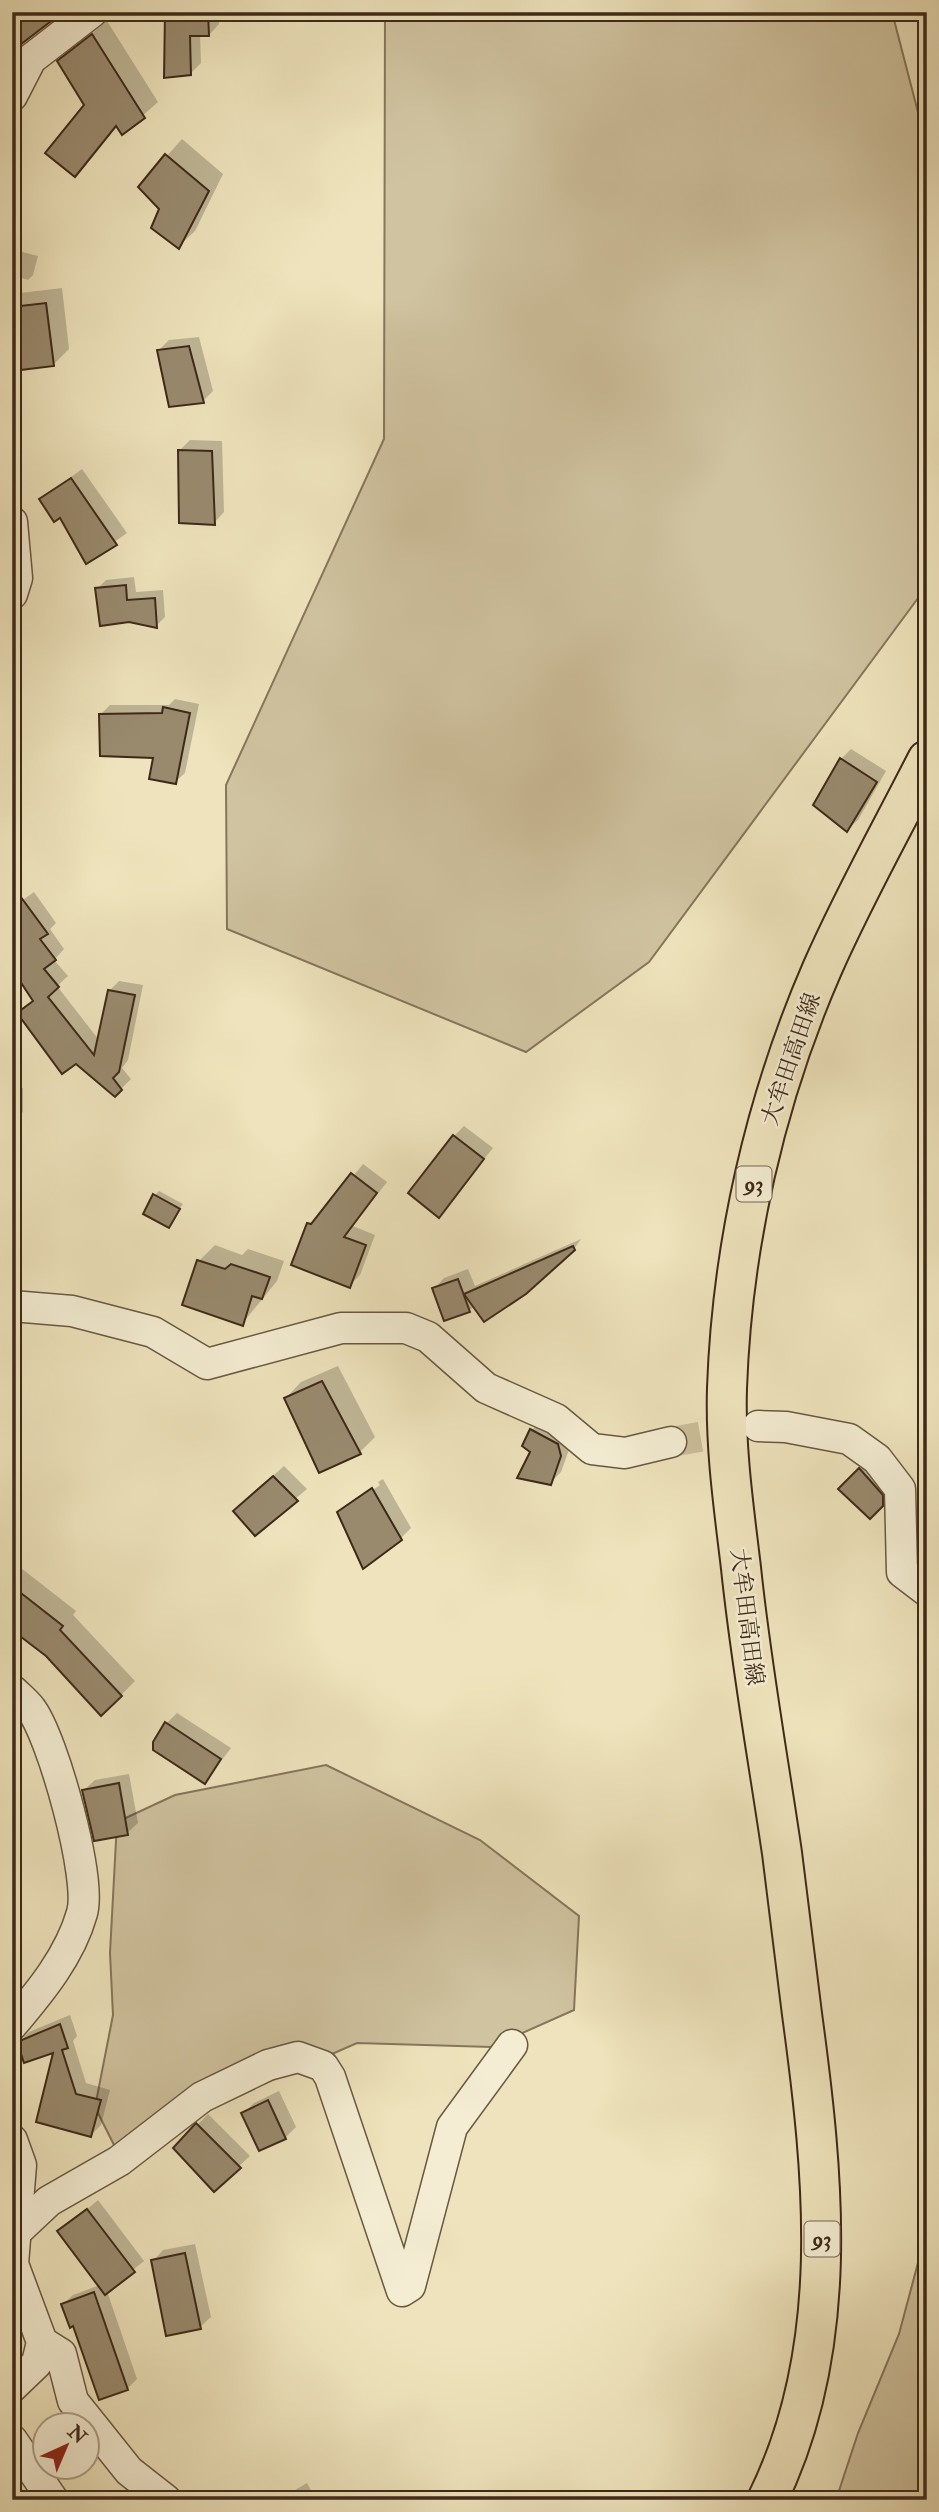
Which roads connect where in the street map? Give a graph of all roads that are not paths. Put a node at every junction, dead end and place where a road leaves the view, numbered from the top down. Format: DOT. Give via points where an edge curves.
graph roads {
  1 [pos="92,12"];
  2 [pos="12,96"];
  3 [pos="12,522"];
  4 [pos="12,594"];
  5 [pos="922,780"];
  6 [pos="12,1306"];
  7 [pos="758,1426"];
  8 [pos="671,1442"];
  9 [pos="927,1591"];
  10 [pos="12,1690"];
  11 [pos="12,2025"];
  12 [pos="512,2045"];
  13 [pos="12,2140"];
  14 [pos="16,2232"];
  15 [pos="42,2342"];
  16 [pos="12,2387"];
  17 [pos="12,2440"];
  18 [pos="53,2500"];
  19 [pos="166,2500"];
  20 [pos="767,2500"];
  1 -- 2 [label="street" via="31,59"];
  3 -- 4 [label="street" via="17,578"];
  5 -- 20 [label="main road, 大牟田高田線 / 93" via="817,981 775,1092 743,1232 727,1390 748,1642 782,1854 823,2222 819,2312 803,2406"];
  6 -- 8 [label="street" via="72,1311 153,1332 207,1364 341,1328 406,1328 428,1337 486,1388 556,1419 592,1449 625,1453"];
  7 -- 9 [label="street" via="849,1439 877,1459 900,1489 902,1572"];
  10 -- 11 [label="street" via="32,1709 54,1760 80,1856 83,1911 66,1951"];
  12 -- 14 [label="street" via="452,2127 410,2286 402,2291 330,2077 323,2066 298,2057 268,2065 202,2097 119,2161 49,2201"];
  13 -- 14 [label="street" via="21,2165"];
  14 -- 15 [label="street" via="13,2264"];
  15 -- 16 [label="street" via="37,2363"];
  15 -- 19 [label="street" via="61,2354 74,2401 129,2471"];
  17 -- 18 [label="street"];
}
